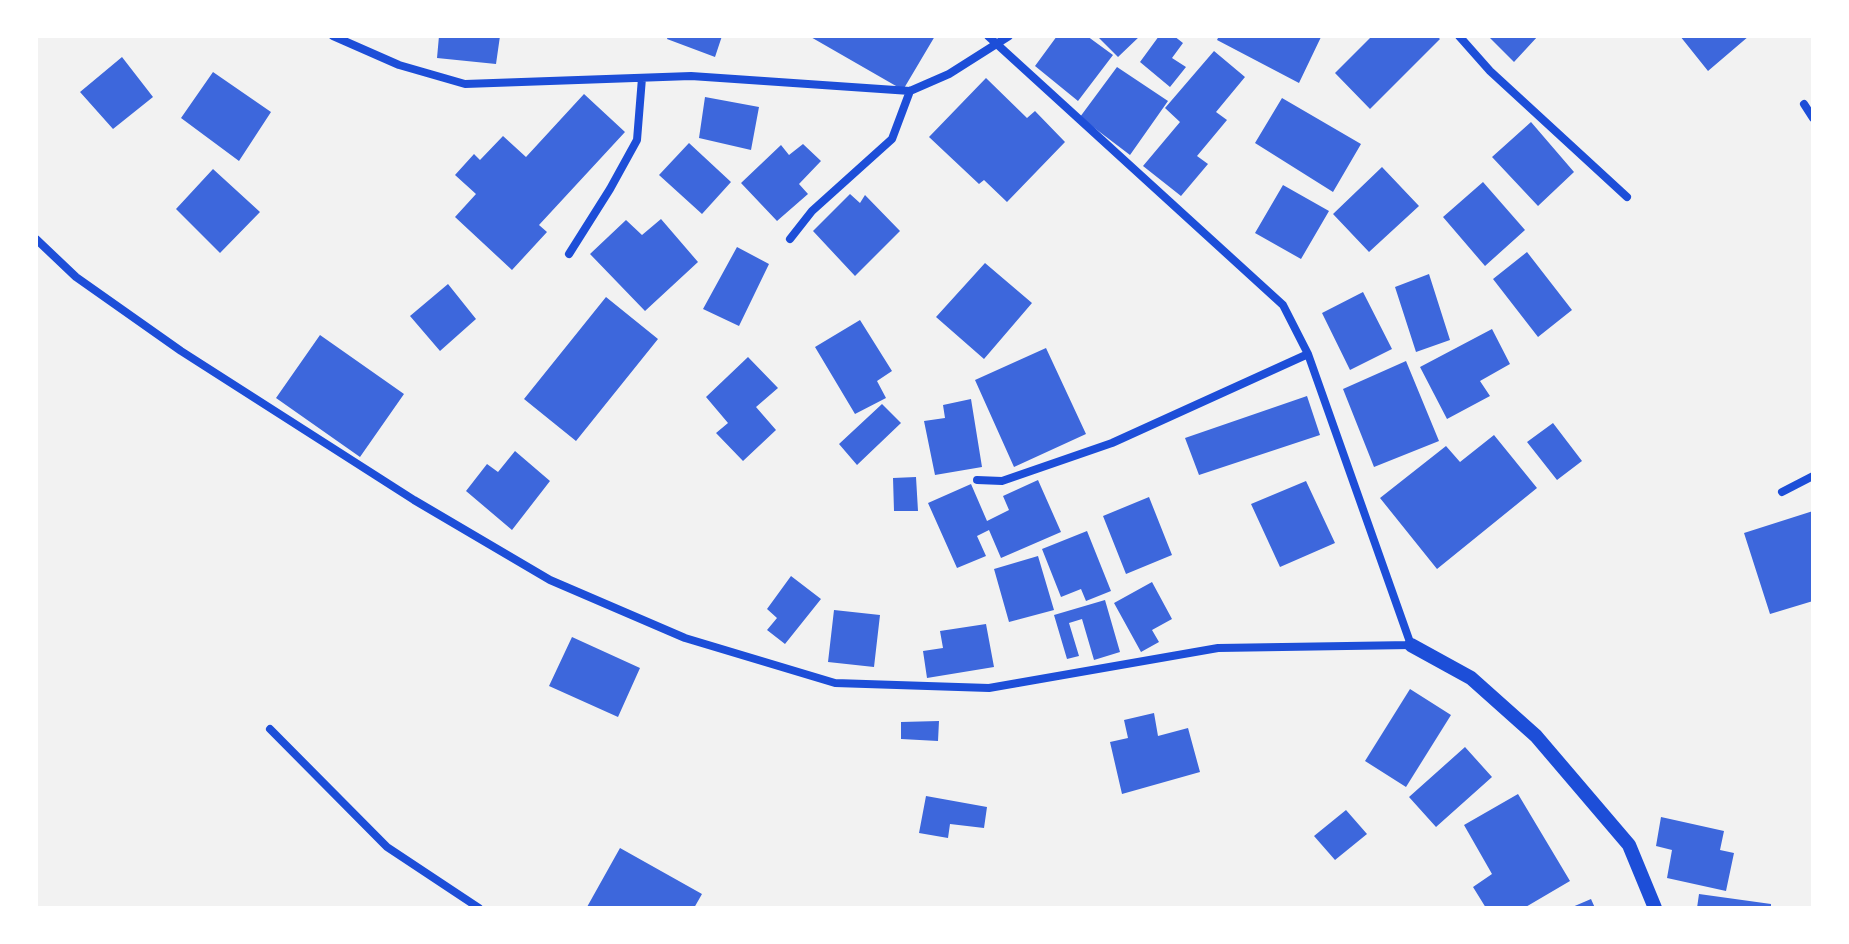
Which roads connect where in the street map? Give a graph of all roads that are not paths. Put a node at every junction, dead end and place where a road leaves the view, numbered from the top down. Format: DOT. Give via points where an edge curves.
graph roads {
  1 [pos="333,36"];
  2 [pos="988,36"];
  3 [pos="1009,36"];
  4 [pos="1459,36"];
  5 [pos="997,46"];
  6 [pos="642,78"];
  7 [pos="910,91"];
  8 [pos="1804,104"];
  9 [pos="1813,118"];
  10 [pos="1627,197"];
  11 [pos="36,239"];
  12 [pos="790,239"];
  13 [pos="569,254"];
  14 [pos="1308,354"];
  15 [pos="1813,476"];
  16 [pos="977,480"];
  17 [pos="1782,492"];
  18 [pos="1411,645"];
  19 [pos="270,729"];
  20 [pos="479,908"];
  21 [pos="1655,908"];
  1 -- 6 [label="street" via="399,65 465,84"];
  2 -- 5 [label="street"];
  3 -- 5 [label="street"];
  4 -- 10 [label="street"];
  5 -- 7 [label="street"];
  5 -- 14 [label="street" via="1283,305"];
  6 -- 7 [label="street" via="691,76"];
  6 -- 13 [label="street" via="637,140"];
  7 -- 12 [label="street" via="892,139 812,211"];
  8 -- 9 [label="street"];
  11 -- 18 [label="street" via="76,277 181,351 550,580 685,638 835,683 989,688 1218,648"];
  14 -- 16 [label="street" via="1112,443 1002,481"];
  14 -- 18 [label="street"];
  15 -- 17 [label="street"];
  18 -- 21 [label="street" via="1471,678 1536,736 1629,845"];
  19 -- 20 [label="street" via="387,847"];
}
